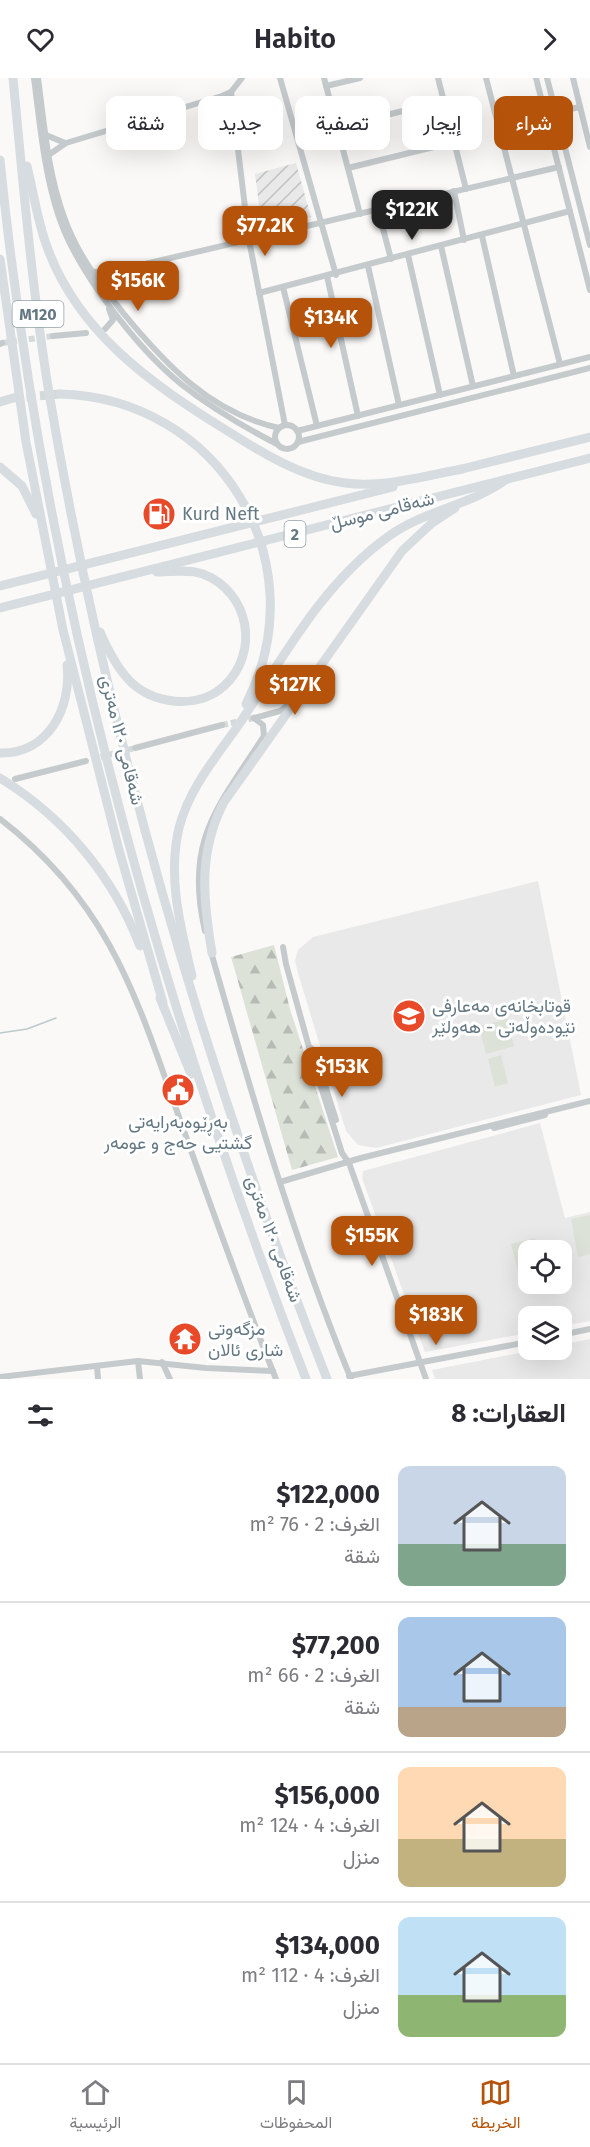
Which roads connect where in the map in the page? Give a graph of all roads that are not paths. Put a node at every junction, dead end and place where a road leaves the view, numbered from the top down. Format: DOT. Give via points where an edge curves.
graph roads {
  1 [pos="13,78"];
  2 [pos="36,78"];
  3 [pos="242,78"];
  4 [pos="280,78"];
  5 [pos="324,78"];
  6 [pos="360,78"];
  7 [pos="438,78"];
  8 [pos="486,78"];
  9 [pos="536,78"];
  10 [pos="548,78"];
  11 [pos="573,78"];
  12 [pos="326,86"];
  13 [pos="231,92"];
  14 [pos="329,96"];
  15 [pos="443,96"];
  16 [pos="540,96"];
  17 [pos="552,96"];
  18 [pos="580,107"];
  19 [pos="573,108"];
  20 [pos="18,129"];
  21 [pos="46,135"];
  22 [pos="66,143"];
  23 [pos="590,147"];
  24 [pos="343,150"];
  25 [pos="421,150"];
  26 [pos="456,150"];
  27 [pos="554,150"];
  28 [pos="566,150"];
  29 [pos="50,154"];
  30 [pos="0,160"];
  31 [pos="559,167"];
  32 [pos="348,168"];
  33 [pos="511,178"];
  34 [pos="466,189"];
  35 [pos="454,191"];
  36 [pos="378,210"];
  37 [pos="570,211"];
  38 [pos="360,214"];
  39 [pos="321,223"];
  40 [pos="523,223"];
  41 [pos="482,236"];
  42 [pos="249,240"];
  43 [pos="464,240"];
  44 [pos="590,245"];
  45 [pos="441,246"];
  46 [pos="408,255"];
  47 [pos="0,259"];
  48 [pos="391,259"];
  49 [pos="368,266"];
  50 [pos="115,271"];
  51 [pos="92,272"];
  52 [pos="336,274"];
  53 [pos="327,276"];
  54 [pos="283,286"];
  55 [pos="104,289"];
  56 [pos="590,290"];
  57 [pos="259,293"];
  58 [pos="107,303"];
  59 [pos="105,328"];
  60 [pos="86,333"];
  61 [pos="53,336"];
  62 [pos="590,357"];
  63 [pos="560,364"];
  64 [pos="590,368"];
  65 [pos="514,376"];
  66 [pos="473,386"];
  67 [pos="461,390"];
  68 [pos="60,393"];
  69 [pos="440,395"];
  70 [pos="14,398"];
  71 [pos="463,400"];
  72 [pos="0,402"];
  73 [pos="399,405"];
  74 [pos="358,416"];
  75 [pos="317,426"];
  76 [pos="282,427"];
  77 [pos="297,431"];
  78 [pos="590,437"];
  79 [pos="298,442"];
  80 [pos="277,444"];
  81 [pos="590,459"];
  82 [pos="0,467"];
  83 [pos="462,469"];
  84 [pos="507,479"];
  85 [pos="480,495"];
  86 [pos="45,542"];
  87 [pos="144,572"];
  88 [pos="38,576"];
  89 [pos="0,581"];
  90 [pos="0,586"];
  91 [pos="43,597"];
  92 [pos="91,607"];
  93 [pos="0,608"];
  94 [pos="0,615"];
  95 [pos="63,630"];
  96 [pos="311,677"];
  97 [pos="222,725"];
  98 [pos="135,748"];
  99 [pos="0,753"];
  100 [pos="218,753"];
  101 [pos="86,761"];
  102 [pos="0,778"];
  103 [pos="15,779"];
  104 [pos="0,819"];
  105 [pos="0,824"];
  106 [pos="29,843"];
  107 [pos="284,947"];
  108 [pos="212,953"];
  109 [pos="163,1003"];
  110 [pos="211,1057"];
  111 [pos="590,1101"];
  112 [pos="207,1108"];
  113 [pos="350,1161"];
  114 [pos="280,1182"];
  115 [pos="590,1331"];
  116 [pos="572,1334"];
  117 [pos="518,1344"];
  118 [pos="138,1361"];
  119 [pos="162,1362"];
  120 [pos="419,1362"];
  121 [pos="97,1366"];
  122 [pos="273,1371"];
  123 [pos="43,1375"];
  124 [pos="0,1377"];
  125 [pos="350,1377"];
  126 [pos="98,1379"];
  127 [pos="140,1379"];
  128 [pos="170,1379"];
  129 [pos="276,1379"];
  130 [pos="306,1379"];
  131 [pos="327,1379"];
  132 [pos="426,1379"];
  1 -- 20 [label="highway, شەقامی ١٢٠ مەتری / M120"];
  2 -- 21 [label="street"];
  2 -- 58 [label="street" via="47,165 59,218 76,256"];
  3 -- 13 [label="street"];
  4 -- 39 [label="street"];
  5 -- 12 [label="street"];
  6 -- 12 [label="street"];
  7 -- 15 [label="street"];
  8 -- 33 [label="street"];
  9 -- 16 [label="street"];
  10 -- 17 [label="street"];
  11 -- 18 [label="street"];
  12 -- 14 [label="street"];
  13 -- 22 [label="street"];
  13 -- 42 [label="street"];
  18 -- 19 [label="street"];
  18 -- 23 [label="street"];
  20 -- 83 [label="highway" via="45,242 69,291 109,345 151,383 243,441 326,480 381,483"];
  20 -- 92 [label="highway, شەقامی ١٢٠ مەتری / M120" via="40,329"];
  21 -- 22 [label="street"];
  21 -- 29 [label="street"];
  22 -- 29 [label="street"];
  24 -- 32 [label="street"];
  25 -- 32 [label="street"];
  26 -- 34 [label="street"];
  27 -- 31 [label="street"];
  28 -- 44 [label="street"];
  29 -- 51 [label="street" via="63,215"];
  30 -- 112 [label="highway, شەقامی ١٢٠ مەتری / M120" via="30,392 72,612 138,879"];
  31 -- 33 [label="street"];
  31 -- 37 [label="street"];
  32 -- 38 [label="street"];
  33 -- 34 [label="street"];
  33 -- 40 [label="street"];
  34 -- 35 [label="street"];
  35 -- 36 [label="street"];
  35 -- 43 [label="street"];
  36 -- 38 [label="street"];
  36 -- 48 [label="street"];
  37 -- 40 [label="street"];
  37 -- 56 [label="street"];
  38 -- 39 [label="street"];
  39 -- 42 [label="street"];
  39 -- 52 [label="street"];
  40 -- 41 [label="street"];
  40 -- 63 [label="street"];
  41 -- 43 [label="street"];
  41 -- 65 [label="street"];
  42 -- 50 [label="street"];
  42 -- 57 [label="street"];
  43 -- 45 [label="street"];
  45 -- 46 [label="street"];
  45 -- 66 [label="street"];
  46 -- 48 [label="street"];
  46 -- 69 [label="street"];
  47 -- 86 [label="highway" via="26,442"];
  48 -- 49 [label="street"];
  49 -- 52 [label="street"];
  49 -- 73 [label="street"];
  50 -- 51 [label="street"];
  50 -- 55 [label="street" via="106,278"];
  51 -- 55 [label="street"];
  52 -- 53 [label="street"];
  53 -- 54 [label="street"];
  53 -- 74 [label="street"];
  54 -- 57 [label="street"];
  54 -- 75 [label="street"];
  55 -- 76 [label="street" via="161,358 200,392 247,419"];
  57 -- 76 [label="street"];
  58 -- 59 [label="street" via="113,319"];
  58 -- 80 [label="street" via="179,382 216,409"];
  60 -- 61 [label="street"];
  62 -- 63 [label="street"];
  63 -- 65 [label="street"];
  64 -- 71 [label="street"];
  65 -- 66 [label="street"];
  66 -- 67 [label="street"];
  67 -- 69 [label="street"];
  67 -- 71 [label="street"];
  68 -- 100 [label="highway" via="115,401 166,423 191,440 216,463 244,504 258,534 267,567 271,620 267,650 254,689"];
  69 -- 73 [label="street"];
  70 -- 72 [label="highway"];
  71 -- 79 [label="street"];
  73 -- 74 [label="street"];
  74 -- 75 [label="street"];
  75 -- 77 [label="street"];
  76 -- 77 [label="street" via="292,426"];
  76 -- 80 [label="street" via="275,434"];
  77 -- 79 [label="street"];
  78 -- 83 [label="highway, شەقامی موسڵ / 2"];
  79 -- 80 [label="street" via="288,449"];
  81 -- 84 [label="highway, شەقامی موسڵ / 2"];
  82 -- 86 [label="highway" via="28,495"];
  83 -- 88 [label="highway, شەقامی موسڵ / 2"];
  84 -- 85 [label="highway"];
  84 -- 87 [label="highway, شەقامی موسڵ / 2"];
  85 -- 96 [label="highway" via="432,523 402,551"];
  85 -- 100 [label="highway" via="409,524 353,564 318,606"];
  86 -- 95 [label="highway"];
  87 -- 91 [label="highway, شەقامی موسڵ / 2"];
  87 -- 92 [label="highway" via="202,574 225,587 237,601 244,619 245,648 235,674 217,692 176,701 141,690 115,660"];
  88 -- 89 [label="highway"];
  88 -- 90 [label="highway, شەقامی موسڵ / 2"];
  91 -- 93 [label="highway, شەقامی موسڵ / 2"];
  91 -- 94 [label="highway"];
  92 -- 110 [label="highway, شەقامی ١٢٠ مەتری" via="146,834"];
  95 -- 99 [label="highway" via="68,682 60,716 40,741 18,751"];
  95 -- 109 [label="highway"];
  96 -- 108 [label="highway" via="229,795 212,831 203,888"];
  96 -- 108 [label="street" via="286,708 254,718 263,725 264,736 218,804 201,851 198,901"];
  97 -- 98 [label="street"];
  100 -- 110 [label="highway" via="183,815 174,865 179,920"];
  101 -- 103 [label="street"];
  102 -- 109 [label="highway" via="52,817 106,880 130,921"];
  104 -- 106 [label="street"];
  105 -- 106 [label="street"];
  106 -- 122 [label="street" via="80,897 124,970"];
  107 -- 113 [label="street" via="342,1153"];
  108 -- 114 [label="street" via="233,1035"];
  109 -- 112 [label="highway"];
  110 -- 131 [label="highway, شەقامی ١٢٠ مەتری" via="274,1241"];
  111 -- 113 [label="street"];
  112 -- 130 [label="highway, شەقامی ١٢٠ مەتری"];
  113 -- 114 [label="street"];
  113 -- 120 [label="street"];
  114 -- 125 [label="street"];
  115 -- 116 [label="street"];
  117 -- 120 [label="street"];
  118 -- 119 [label="street"];
  118 -- 121 [label="street"];
  118 -- 127 [label="street"];
  119 -- 122 [label="street"];
  119 -- 128 [label="street"];
  120 -- 125 [label="street"];
  120 -- 132 [label="street"];
  121 -- 123 [label="street"];
  121 -- 126 [label="street"];
  122 -- 129 [label="street"];
  123 -- 124 [label="street"];
}
